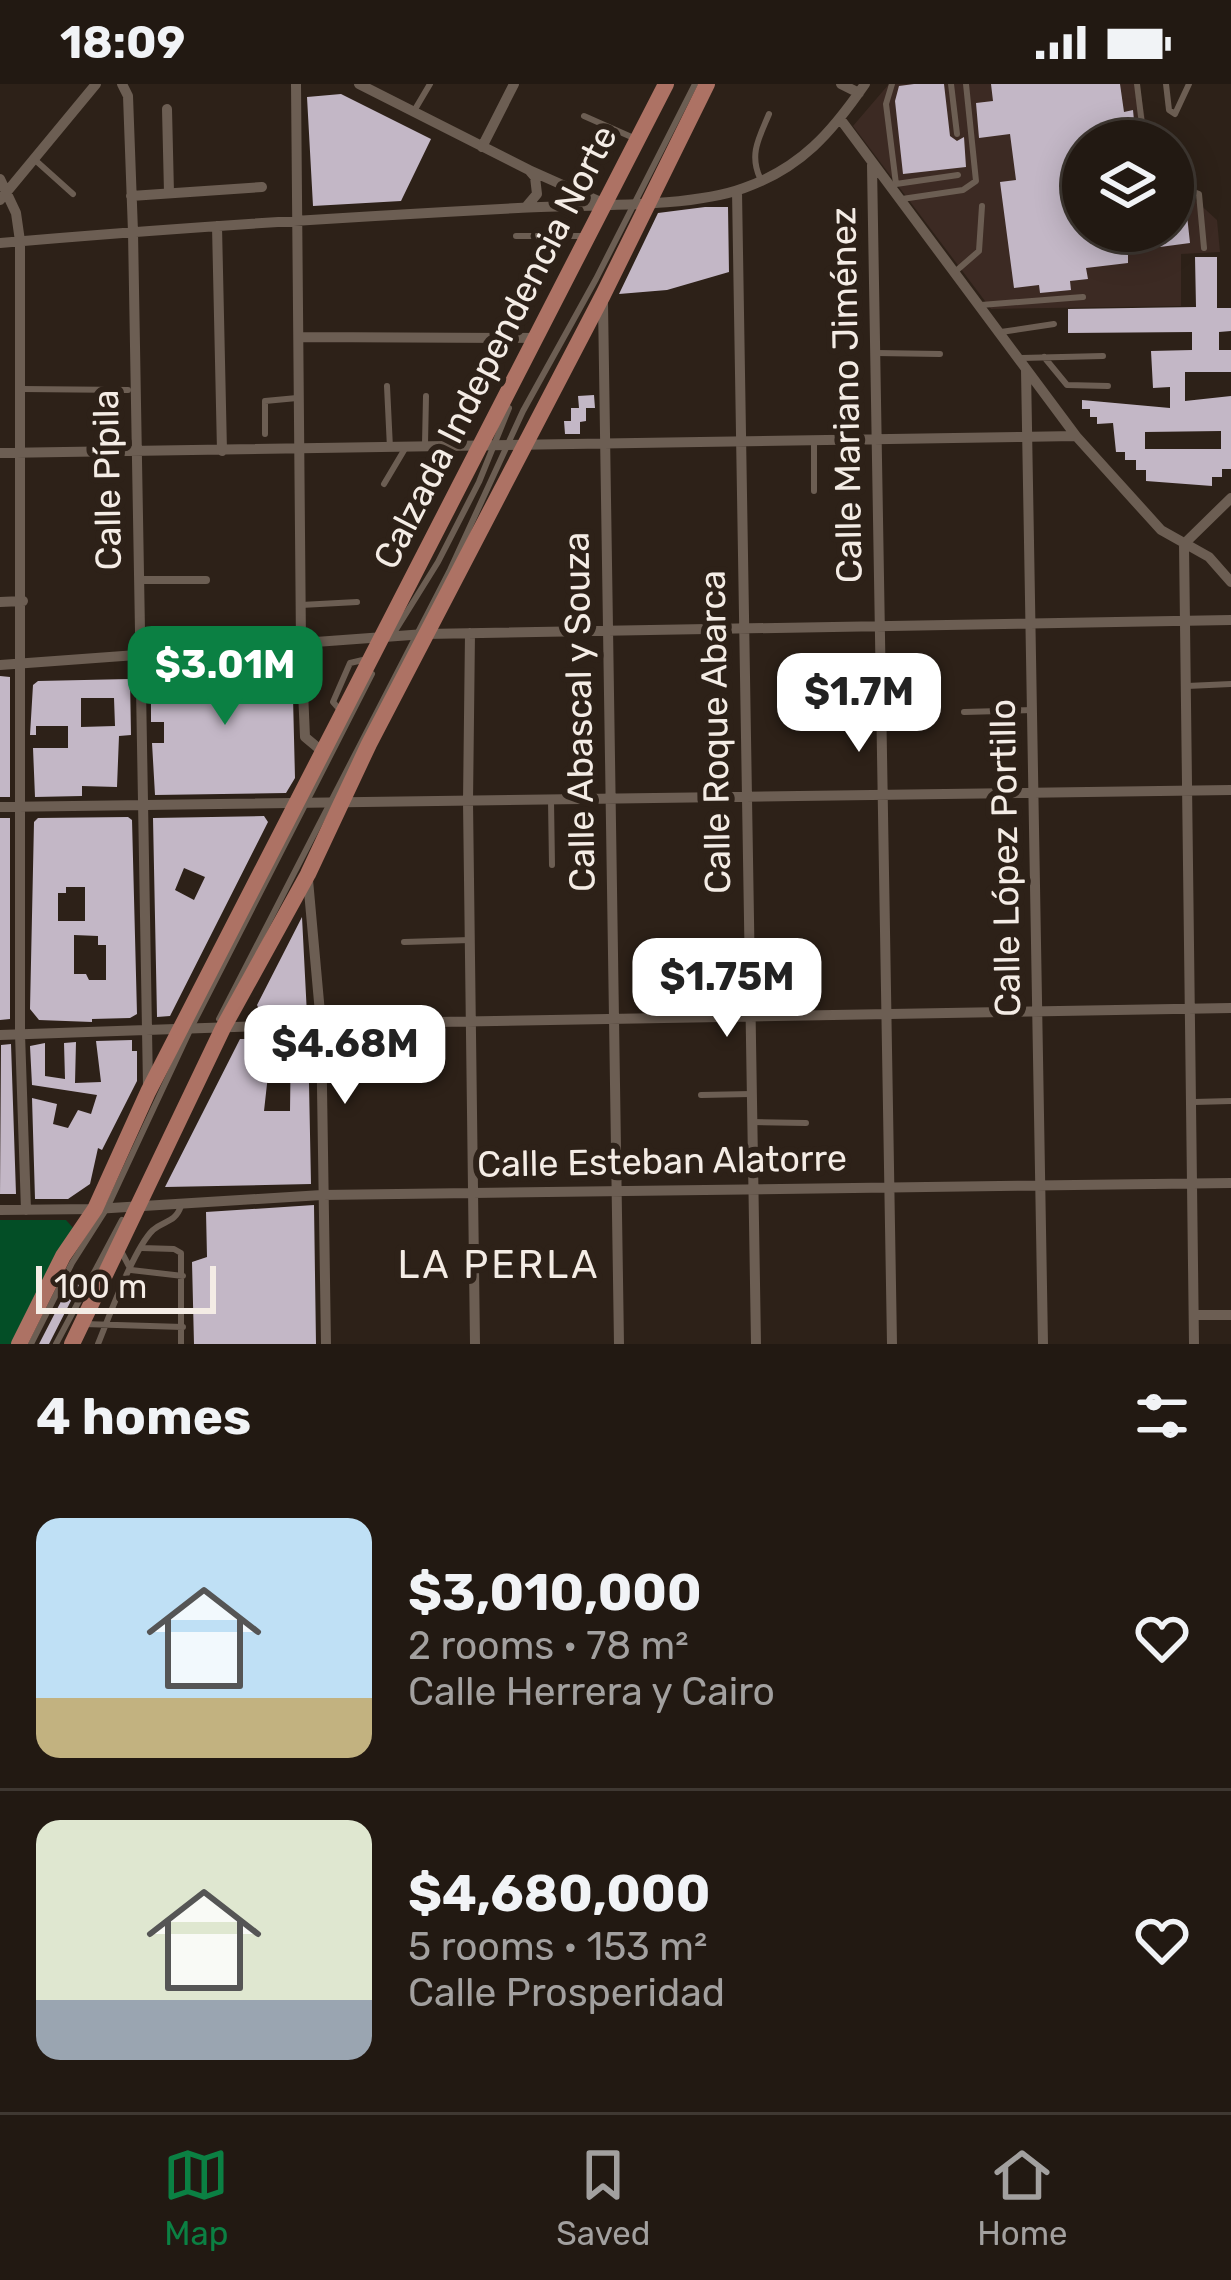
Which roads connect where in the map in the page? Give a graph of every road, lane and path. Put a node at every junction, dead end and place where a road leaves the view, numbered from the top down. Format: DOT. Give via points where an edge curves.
graph roads {
  1 [pos="96,84"];
  2 [pos="122,84"];
  3 [pos="296,84"];
  4 [pos="359,84"];
  5 [pos="430,84"];
  6 [pos="514,84"];
  7 [pos="670,84"];
  8 [pos="695,84"];
  9 [pos="707,84"];
  10 [pos="842,84"];
  11 [pos="892,84"];
  12 [pos="951,84"];
  13 [pos="966,84"];
  14 [pos="1137,84"];
  15 [pos="1166,84"];
  16 [pos="1189,84"];
  17 [pos="862,88"];
  18 [pos="167,109"];
  19 [pos="414,111"];
  20 [pos="769,114"];
  21 [pos="584,116"];
  22 [pos="842,120"];
  23 [pos="1141,120"];
  24 [pos="957,134"];
  25 [pos="639,141"];
  26 [pos="482,147"];
  27 [pos="34,159"];
  28 [pos="872,165"];
  29 [pos="529,170"];
  30 [pos="958,175"];
  31 [pos="0,179"];
  32 [pos="762,182"];
  33 [pos="896,184"];
  34 [pos="262,187"];
  35 [pos="737,191"];
  36 [pos="1194,192"];
  37 [pos="73,194"];
  38 [pos="169,194"];
  39 [pos="3,196"];
  40 [pos="131,196"];
  41 [pos="901,199"];
  42 [pos="642,202"];
  43 [pos="610,204"];
  44 [pos="982,206"];
  45 [pos="526,207"];
  46 [pos="298,220"];
  47 [pos="217,226"];
  48 [pos="133,232"];
  49 [pos="516,236"];
  50 [pos="590,236"];
  51 [pos="20,242"];
  52 [pos="0,243"];
  53 [pos="1204,248"];
  54 [pos="953,272"];
  55 [pos="603,296"];
  56 [pos="1083,298"];
  57 [pos="977,305"];
  58 [pos="1054,324"];
  59 [pos="998,333"];
  60 [pos="300,337"];
  61 [pos="538,338"];
  62 [pos="875,353"];
  63 [pos="940,353"];
  64 [pos="1103,356"];
  65 [pos="1044,357"];
  66 [pos="1017,358"];
  67 [pos="1026,370"];
  68 [pos="387,386"];
  69 [pos="1108,386"];
  70 [pos="22,389"];
  71 [pos="128,390"];
  72 [pos="426,396"];
  73 [pos="301,398"];
  74 [pos="265,434"];
  75 [pos="1076,436"];
  76 [pos="1027,437"];
  77 [pos="877,440"];
  78 [pos="814,441"];
  79 [pos="740,443"];
  80 [pos="604,445"];
  81 [pos="406,447"];
  82 [pos="425,447"];
  83 [pos="485,447"];
  84 [pos="514,447"];
  85 [pos="390,448"];
  86 [pos="301,450"];
  87 [pos="222,451"];
  88 [pos="137,452"];
  89 [pos="0,453"];
  90 [pos="22,453"];
  91 [pos="384,484"];
  92 [pos="814,490"];
  93 [pos="1231,498"];
  94 [pos="1184,544"];
  95 [pos="138,580"];
  96 [pos="206,580"];
  97 [pos="1231,582"];
  98 [pos="22,601"];
  99 [pos="0,602"];
  100 [pos="357,602"];
  101 [pos="301,605"];
  102 [pos="1231,620"];
  103 [pos="1182,621"];
  104 [pos="1031,623"];
  105 [pos="880,626"];
  106 [pos="743,628"];
  107 [pos="608,631"];
  108 [pos="470,633"];
  109 [pos="420,635"];
  110 [pos="385,639"];
  111 [pos="301,645"];
  112 [pos="139,656"];
  113 [pos="22,664"];
  114 [pos="0,665"];
  115 [pos="1231,684"];
  116 [pos="1183,686"];
  117 [pos="1032,710"];
  118 [pos="964,712"];
  119 [pos="323,752"];
  120 [pos="1231,790"];
  121 [pos="1185,791"];
  122 [pos="1034,794"];
  123 [pos="883,796"];
  124 [pos="611,800"];
  125 [pos="746,800"];
  126 [pos="551,801"];
  127 [pos="468,802"];
  128 [pos="334,803"];
  129 [pos="301,804"];
  130 [pos="141,806"];
  131 [pos="0,807"];
  132 [pos="23,807"];
  133 [pos="552,865"];
  134 [pos="308,874"];
  135 [pos="470,940"];
  136 [pos="404,942"];
  137 [pos="1231,1008"];
  138 [pos="1189,1009"];
  139 [pos="1037,1012"];
  140 [pos="887,1014"];
  141 [pos="750,1016"];
  142 [pos="614,1019"];
  143 [pos="471,1022"];
  144 [pos="321,1024"];
  145 [pos="187,1028"];
  146 [pos="219,1028"];
  147 [pos="273,1029"];
  148 [pos="146,1030"];
  149 [pos="20,1034"];
  150 [pos="0,1035"];
  151 [pos="272,1069"];
  152 [pos="148,1092"];
  153 [pos="751,1094"];
  154 [pos="700,1095"];
  155 [pos="1231,1100"];
  156 [pos="1190,1102"];
  157 [pos="752,1122"];
  158 [pos="806,1123"];
  159 [pos="1231,1183"];
  160 [pos="1192,1184"];
  161 [pos="1041,1186"];
  162 [pos="890,1188"];
  163 [pos="617,1192"];
  164 [pos="753,1192"];
  165 [pos="473,1193"];
  166 [pos="322,1195"];
  167 [pos="182,1203"];
  168 [pos="136,1205"];
  169 [pos="101,1208"];
  170 [pos="0,1210"];
  171 [pos="26,1210"];
  172 [pos="120,1248"];
  173 [pos="142,1248"];
  174 [pos="131,1270"];
  175 [pos="183,1276"];
  176 [pos="1194,1315"];
  177 [pos="1231,1315"];
  178 [pos="82,1324"];
  179 [pos="106,1326"];
  180 [pos="183,1328"];
  181 [pos="19,1344"];
  182 [pos="31,1344"];
  183 [pos="56,1344"];
  184 [pos="72,1344"];
  185 [pos="98,1344"];
  186 [pos="181,1344"];
  187 [pos="326,1344"];
  188 [pos="475,1344"];
  189 [pos="619,1344"];
  190 [pos="756,1344"];
  191 [pos="892,1344"];
  192 [pos="1043,1344"];
  193 [pos="1193,1344"];
  1 -- 27 [label="street"];
  2 -- 40 [label="street, Calle Pípila"];
  3 -- 46 [label="street"];
  4 -- 19 [label="street"];
  5 -- 19 [label="lane"];
  6 -- 26 [label="street"];
  7 -- 25 [label="main road, Calzada Independencia Norte"];
  7 -- 43 [label="lane"];
  8 -- 42 [label="lane"];
  9 -- 42 [label="main road, Calzada Independencia Norte"];
  10 -- 17 [label="street"];
  11 -- 33 [label="lane" via="886,104"];
  12 -- 24 [label="lane"];
  13 -- 41 [label="lane" via="976,181"];
  14 -- 23 [label="lane"];
  15 -- 16 [label="lane" via="1174,114"];
  17 -- 22 [label="street"];
  18 -- 38 [label="street"];
  19 -- 26 [label="street"];
  20 -- 32 [label="lane" via="753,157"];
  21 -- 25 [label="lane"];
  22 -- 28 [label="street"];
  22 -- 32 [label="street"];
  25 -- 43 [label="main road, Calzada Independencia Norte"];
  26 -- 29 [label="street"];
  27 -- 37 [label="lane"];
  27 -- 39 [label="street"];
  28 -- 41 [label="street"];
  28 -- 62 [label="street, Calle Mariano Jiménez"];
  29 -- 43 [label="street"];
  29 -- 45 [label="street" via="537,194"];
  30 -- 33 [label="lane"];
  31 -- 39 [label="street"];
  32 -- 35 [label="street"];
  33 -- 41 [label="lane"];
  34 -- 38 [label="street"];
  35 -- 42 [label="street"];
  35 -- 79 [label="street, Calle Roque Abarca"];
  36 -- 53 [label="lane"];
  38 -- 40 [label="street"];
  39 -- 51 [label="street"];
  40 -- 48 [label="street, Calle Pípila"];
  41 -- 54 [label="street"];
  42 -- 43 [label="street"];
  42 -- 55 [label="main road, Calzada Independencia Norte"];
  42 -- 84 [label="lane" via="566,327"];
  43 -- 45 [label="street"];
  43 -- 50 [label="main road, Calzada Independencia Norte"];
  43 -- 83 [label="lane"];
  44 -- 54 [label="lane" via="979,251"];
  45 -- 46 [label="street"];
  46 -- 47 [label="street"];
  46 -- 60 [label="street"];
  47 -- 48 [label="street"];
  47 -- 87 [label="street"];
  48 -- 51 [label="street"];
  48 -- 88 [label="street, Calle Pípila"];
  49 -- 50 [label="lane"];
  50 -- 61 [label="main road, Calzada Independencia Norte"];
  51 -- 52 [label="street"];
  51 -- 70 [label="street"];
  54 -- 57 [label="street"];
  55 -- 80 [label="street, Calle Abascal y Souza"];
  55 -- 84 [label="main road, Calzada Independencia Norte"];
  56 -- 57 [label="lane"];
  57 -- 59 [label="street"];
  58 -- 59 [label="lane"];
  59 -- 66 [label="street"];
  60 -- 61 [label="street"];
  60 -- 73 [label="street"];
  61 -- 83 [label="main road, Calzada Independencia Norte"];
  62 -- 63 [label="lane"];
  62 -- 77 [label="street, Calle Mariano Jiménez"];
  64 -- 65 [label="lane"];
  65 -- 66 [label="lane"];
  65 -- 69 [label="lane" via="1067,385"];
  66 -- 67 [label="street"];
  67 -- 75 [label="street"];
  67 -- 76 [label="street, Calle López Portillo"];
  68 -- 85 [label="lane"];
  70 -- 71 [label="lane"];
  70 -- 90 [label="street"];
  72 -- 82 [label="lane"];
  73 -- 74 [label="lane" via="265,401"];
  73 -- 86 [label="street"];
  75 -- 76 [label="street"];
  75 -- 94 [label="street" via="1161,530"];
  76 -- 77 [label="street"];
  76 -- 104 [label="street, Calle López Portillo"];
  77 -- 78 [label="street"];
  77 -- 105 [label="street, Calle Mariano Jiménez"];
  78 -- 79 [label="street"];
  78 -- 92 [label="lane"];
  79 -- 80 [label="street"];
  79 -- 106 [label="street, Calle Roque Abarca"];
  80 -- 84 [label="street"];
  80 -- 107 [label="street, Calle Abascal y Souza"];
  81 -- 82 [label="street"];
  81 -- 85 [label="street"];
  81 -- 91 [label="lane"];
  82 -- 83 [label="street"];
  83 -- 84 [label="street"];
  83 -- 110 [label="main road, Calzada Independencia Norte"];
  84 -- 109 [label="main road, Calzada Independencia Norte"];
  85 -- 86 [label="street"];
  86 -- 87 [label="street"];
  86 -- 101 [label="street"];
  87 -- 88 [label="street"];
  88 -- 90 [label="street"];
  88 -- 95 [label="street, Calle Pípila"];
  89 -- 90 [label="street"];
  90 -- 98 [label="street"];
  93 -- 94 [label="street"];
  94 -- 97 [label="street"];
  94 -- 103 [label="street"];
  95 -- 96 [label="street"];
  95 -- 112 [label="street, Calle Pípila"];
  98 -- 99 [label="street"];
  98 -- 113 [label="street"];
  100 -- 101 [label="lane"];
  101 -- 111 [label="street"];
  102 -- 103 [label="street"];
  103 -- 104 [label="street"];
  103 -- 116 [label="street"];
  104 -- 105 [label="street"];
  104 -- 117 [label="street, Calle López Portillo"];
  105 -- 106 [label="street"];
  105 -- 123 [label="street, Calle Mariano Jiménez"];
  106 -- 107 [label="street"];
  106 -- 125 [label="street, Calle Roque Abarca"];
  107 -- 108 [label="street"];
  107 -- 124 [label="street, Calle Abascal y Souza"];
  108 -- 109 [label="street"];
  108 -- 127 [label="street"];
  109 -- 110 [label="street"];
  109 -- 128 [label="main road, Calzada Independencia Norte"];
  110 -- 111 [label="street"];
  110 -- 119 [label="main road, Calzada Independencia Norte"];
  110 -- 129 [label="lane"];
  111 -- 112 [label="street"];
  111 -- 119 [label="street" via="305,737"];
  112 -- 113 [label="street"];
  112 -- 130 [label="street, Calle Pípila"];
  113 -- 114 [label="street"];
  113 -- 132 [label="street"];
  115 -- 116 [label="lane"];
  116 -- 121 [label="street"];
  117 -- 118 [label="lane"];
  117 -- 122 [label="street, Calle López Portillo"];
  119 -- 129 [label="main road, Calzada Independencia Norte"];
  120 -- 121 [label="street"];
  121 -- 122 [label="street"];
  121 -- 138 [label="street"];
  122 -- 123 [label="street"];
  122 -- 139 [label="street, Calle López Portillo"];
  123 -- 125 [label="street"];
  123 -- 140 [label="street, Calle Mariano Jiménez"];
  124 -- 125 [label="street"];
  124 -- 126 [label="street"];
  124 -- 142 [label="street, Calle Abascal y Souza"];
  125 -- 141 [label="street, Calle Roque Abarca"];
  126 -- 127 [label="street"];
  126 -- 133 [label="lane"];
  127 -- 128 [label="street"];
  127 -- 135 [label="street"];
  128 -- 129 [label="street"];
  128 -- 134 [label="main road, Calzada Independencia Norte"];
  128 -- 146 [label="lane"];
  129 -- 130 [label="street"];
  129 -- 145 [label="main road, Calzada Independencia Norte"];
  130 -- 132 [label="street"];
  130 -- 148 [label="street, Calle Pípila"];
  131 -- 132 [label="street"];
  132 -- 149 [label="street"];
  134 -- 144 [label="street"];
  134 -- 146 [label="main road, Calzada Independencia Norte"];
  135 -- 136 [label="lane"];
  135 -- 143 [label="street"];
  137 -- 138 [label="street"];
  138 -- 139 [label="street"];
  138 -- 156 [label="street"];
  139 -- 140 [label="street"];
  139 -- 161 [label="street, Calle López Portillo"];
  140 -- 141 [label="street"];
  140 -- 162 [label="street, Calle Mariano Jiménez"];
  141 -- 142 [label="street"];
  141 -- 153 [label="street, Calle Roque Abarca"];
  142 -- 143 [label="street"];
  142 -- 163 [label="street, Calle Abascal y Souza"];
  143 -- 144 [label="street"];
  143 -- 165 [label="street"];
  144 -- 147 [label="street"];
  144 -- 166 [label="street"];
  145 -- 146 [label="street"];
  145 -- 148 [label="street"];
  145 -- 152 [label="main road, Calzada Independencia Norte"];
  145 -- 169 [label="lane"];
  146 -- 147 [label="street"];
  146 -- 168 [label="main road, Calzada Independencia Norte"];
  147 -- 151 [label="lane"];
  148 -- 149 [label="street"];
  148 -- 152 [label="street, Calle Pípila"];
  149 -- 150 [label="street"];
  149 -- 171 [label="street"];
  152 -- 169 [label="main road, Calzada Independencia Norte"];
  153 -- 154 [label="lane"];
  153 -- 157 [label="street, Calle Roque Abarca"];
  155 -- 156 [label="lane"];
  156 -- 160 [label="street"];
  157 -- 158 [label="lane"];
  157 -- 164 [label="street, Calle Roque Abarca"];
  159 -- 160 [label="street, Calle Esteban Alatorre"];
  160 -- 161 [label="street, Calle Esteban Alatorre"];
  160 -- 176 [label="street"];
  161 -- 162 [label="street, Calle Esteban Alatorre"];
  161 -- 192 [label="street, Calle López Portillo"];
  162 -- 164 [label="street, Calle Esteban Alatorre"];
  162 -- 191 [label="street, Calle Mariano Jiménez"];
  163 -- 164 [label="street, Calle Esteban Alatorre"];
  163 -- 165 [label="street, Calle Esteban Alatorre"];
  163 -- 189 [label="street, Calle Abascal y Souza"];
  164 -- 190 [label="street, Calle Roque Abarca"];
  165 -- 166 [label="street, Calle Esteban Alatorre"];
  165 -- 188 [label="street"];
  166 -- 167 [label="street, Calle Esteban Alatorre"];
  166 -- 187 [label="street"];
  167 -- 168 [label="street, Calle Esteban Alatorre"];
  167 -- 173 [label="lane"];
  168 -- 169 [label="street, Calle Esteban Alatorre"];
  168 -- 172 [label="main road, Calzada Independencia Norte"];
  168 -- 183 [label="lane"];
  169 -- 171 [label="street, Calle Esteban Alatorre"];
  169 -- 181 [label="main road, Calzada Independencia Norte" via="63,1256"];
  169 -- 182 [label="lane"];
  170 -- 171 [label="street, Calle Esteban Alatorre"];
  172 -- 174 [label="lane"];
  172 -- 178 [label="main road, Calzada Independencia Norte"];
  173 -- 174 [label="lane"];
  173 -- 175 [label="lane" via="178,1250"];
  174 -- 175 [label="lane"];
  174 -- 179 [label="lane"];
  175 -- 180 [label="lane"];
  176 -- 177 [label="street"];
  176 -- 193 [label="street"];
  178 -- 179 [label="lane"];
  178 -- 184 [label="main road, Calzada Independencia Norte"];
  179 -- 180 [label="lane"];
  179 -- 185 [label="lane"];
  180 -- 186 [label="lane"];
}
